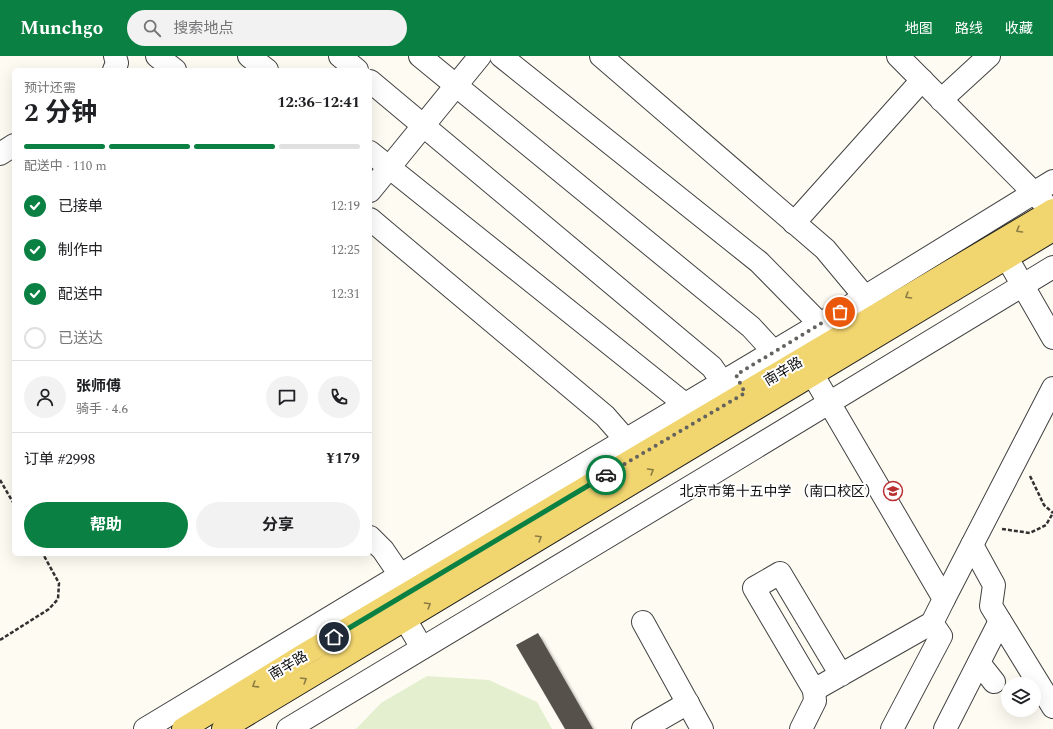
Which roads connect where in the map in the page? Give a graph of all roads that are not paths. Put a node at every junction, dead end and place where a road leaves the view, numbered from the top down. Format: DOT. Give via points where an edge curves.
graph roads {
  1 [pos="115,56"];
  2 [pos="157,56"];
  3 [pos="249,56"];
  4 [pos="340,56"];
  5 [pos="420,56"];
  6 [pos="480,56"];
  7 [pos="501,56"];
  8 [pos="601,56"];
  9 [pos="898,56"];
  10 [pos="989,56"];
  11 [pos="115,68"];
  12 [pos="172,68"];
  13 [pos="264,68"];
  14 [pos="355,68"];
  15 [pos="922,80"];
  16 [pos="372,83"];
  17 [pos="456,86"];
  18 [pos="941,100"];
  19 [pos="424,126"];
  20 [pos="12,146"];
  21 [pos="0,154"];
  22 [pos="372,154"];
  23 [pos="389,168"];
  24 [pos="1053,181"];
  25 [pos="372,189"];
  26 [pos="1034,193"];
  27 [pos="1053,216"];
  28 [pos="372,221"];
  29 [pos="794,223"];
  30 [pos="1007,258"];
  31 [pos="1053,267"];
  32 [pos="1023,286"];
  33 [pos="865,297"];
  34 [pos="820,324"];
  35 [pos="1053,338"];
  36 [pos="774,352"];
  37 [pos="808,366"];
  38 [pos="735,384"];
  39 [pos="1053,388"];
  40 [pos="829,403"];
  41 [pos="686,405"];
  42 [pos="1046,413"];
  43 [pos="626,440"];
  44 [pos="372,538"];
  45 [pos="972,545"];
  46 [pos="452,555"];
  47 [pos="400,575"];
  48 [pos="944,599"];
  49 [pos="405,619"];
  50 [pos="1000,621"];
  51 [pos="643,622"];
  52 [pos="932,623"];
  53 [pos="422,648"];
  54 [pos="979,663"];
  55 [pos="840,675"];
  56 [pos="994,682"];
  57 [pos="814,690"];
  58 [pos="688,704"];
  59 [pos="1053,706"];
  60 [pos="800,728"];
  61 [pos="145,729"];
  62 [pos="183,729"];
  63 [pos="223,729"];
  64 [pos="288,729"];
  65 [pos="642,729"];
  66 [pos="702,729"];
  67 [pos="892,729"];
  68 [pos="945,729"];
  1 -- 11 [label="street" via="117,63"];
  2 -- 12 [label="street"];
  3 -- 13 [label="street"];
  4 -- 14 [label="street"];
  5 -- 17 [label="street"];
  6 -- 17 [label="street"];
  7 -- 34 [label="street" via="759,262"];
  8 -- 29 [label="street"];
  9 -- 15 [label="street"];
  10 -- 18 [label="street"];
  15 -- 18 [label="street"];
  15 -- 29 [label="street"];
  16 -- 19 [label="street"];
  17 -- 19 [label="street"];
  17 -- 36 [label="street" via="751,327"];
  18 -- 26 [label="street"];
  19 -- 23 [label="street"];
  19 -- 38 [label="street"];
  20 -- 21 [label="street"];
  22 -- 23 [label="street"];
  23 -- 25 [label="street"];
  23 -- 41 [label="street"];
  24 -- 26 [label="street"];
  26 -- 27 [label="street"];
  26 -- 33 [label="street"];
  27 -- 30 [label="main road, 南辛路"];
  27 -- 37 [label="main road, 南辛路, one-way"];
  28 -- 43 [label="street" via="605,416"];
  29 -- 33 [label="street" via="825,249"];
  30 -- 32 [label="street"];
  30 -- 37 [label="main road, 南辛路"];
  31 -- 32 [label="street"];
  32 -- 35 [label="street"];
  32 -- 40 [label="street"];
  33 -- 34 [label="street"];
  34 -- 36 [label="street"];
  36 -- 38 [label="street"];
  37 -- 38 [label="main road, 南辛路"];
  37 -- 40 [label="street"];
  49 -- 37 [label="main road, 南辛路, one-way"];
  38 -- 41 [label="street"];
  38 -- 46 [label="main road, 南辛路"];
  39 -- 42 [label="street"];
  40 -- 48 [label="street"];
  40 -- 53 [label="street"];
  41 -- 43 [label="street"];
  42 -- 45 [label="street" via="1014,463"];
  43 -- 46 [label="street"];
  44 -- 47 [label="street"];
  45 -- 48 [label="street"];
  45 -- 50 [label="street" via="994,585 991,606"];
  46 -- 47 [label="street"];
  46 -- 62 [label="main road, 南辛路, one-way" via="314,649"];
  47 -- 61 [label="street"];
  48 -- 52 [label="street"];
  49 -- 53 [label="street"];
  63 -- 49 [label="main road, 南辛路, one-way"];
  50 -- 54 [label="street"];
  50 -- 59 [label="street"];
  51 -- 58 [label="street"];
  52 -- 55 [label="street"];
  52 -- 67 [label="street" via="941,636"];
  53 -- 64 [label="street"];
  54 -- 56 [label="street"];
  54 -- 68 [label="street"];
  55 -- 57 [label="street"];
  55 -- 57 [label="street" via="780,573 754,588"];
  57 -- 60 [label="street" via="815,701"];
  58 -- 65 [label="street"];
  58 -- 66 [label="street"];
}
